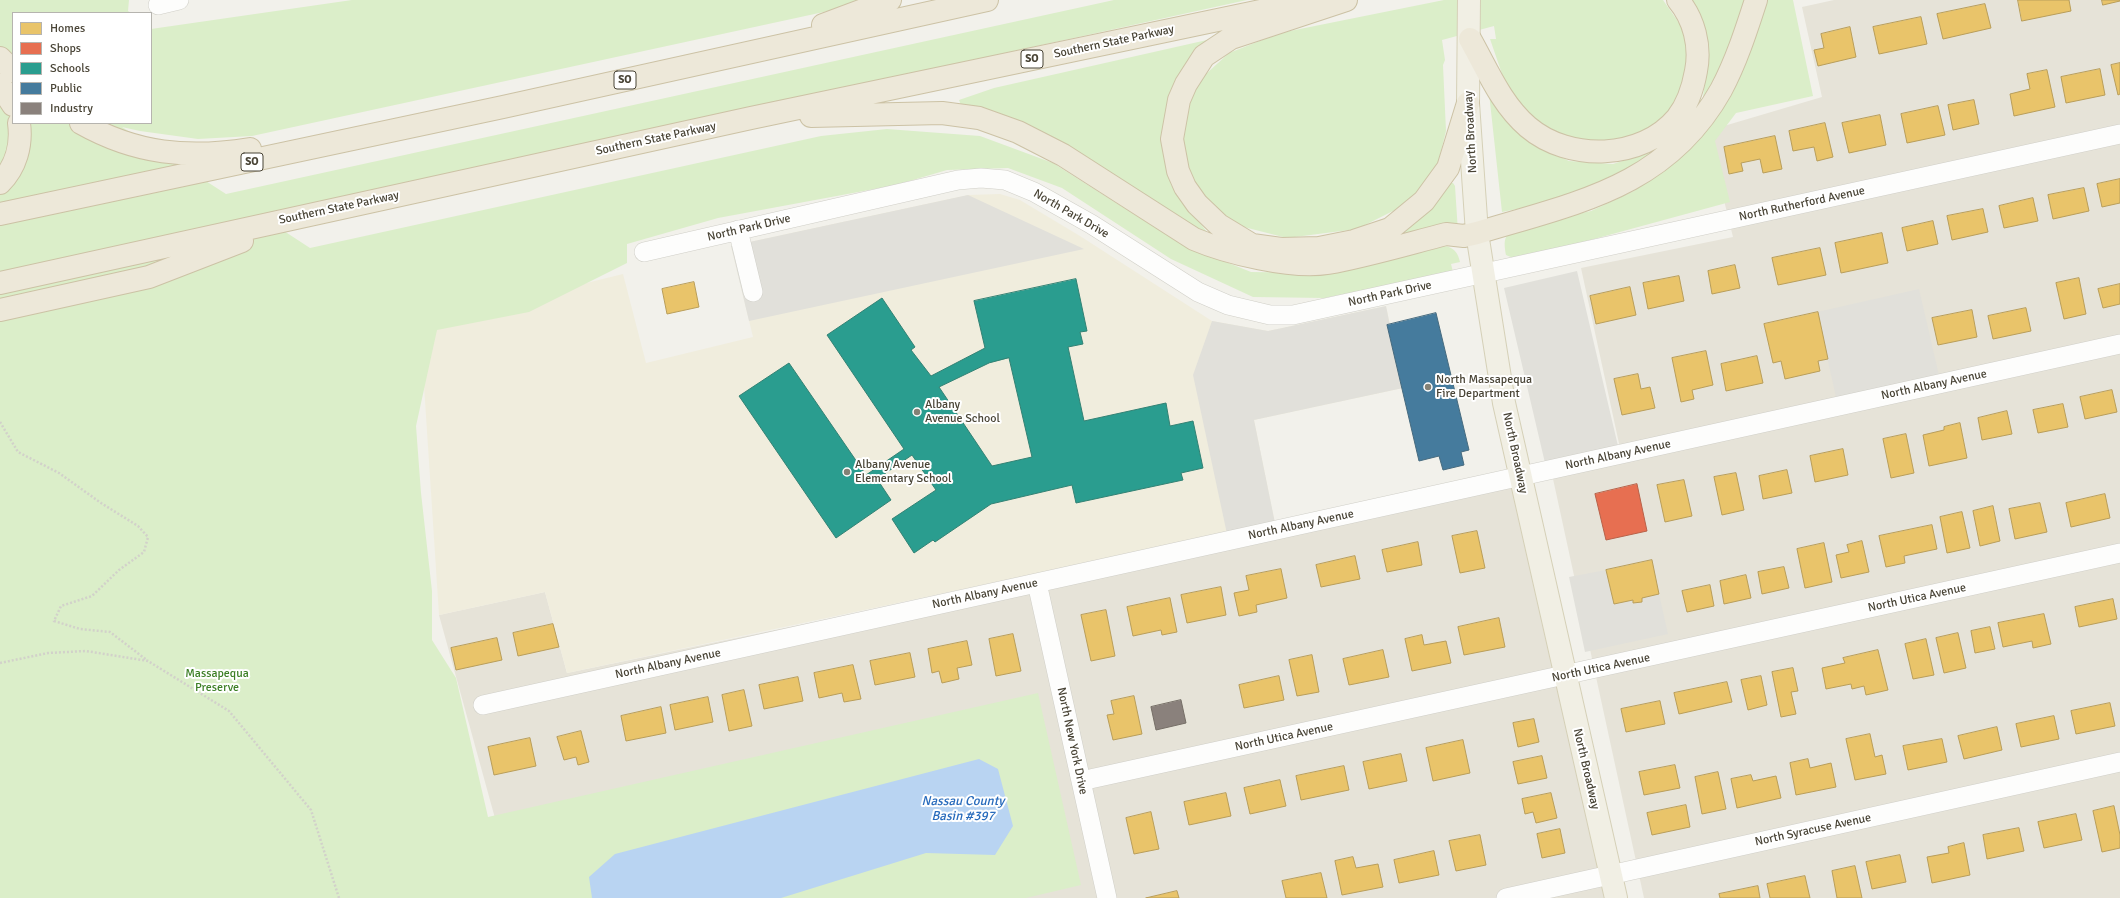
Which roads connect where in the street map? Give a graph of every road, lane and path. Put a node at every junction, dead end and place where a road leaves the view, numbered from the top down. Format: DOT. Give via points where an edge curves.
graph roads {
  1 [pos="179,0"];
  2 [pos="890,0"];
  3 [pos="987,0"];
  4 [pos="1313,0"];
  5 [pos="1346,0"];
  6 [pos="1469,0"];
  7 [pos="1678,0"];
  8 [pos="1756,0"];
  9 [pos="158,5"];
  10 [pos="1470,39"];
  11 [pos="748,53"];
  12 [pos="0,58"];
  13 [pos="12,70"];
  14 [pos="0,85"];
  15 [pos="12,104"];
  16 [pos="1468,104"];
  17 [pos="503,107"];
  18 [pos="751,118"];
  19 [pos="19,124"];
  20 [pos="83,124"];
  21 [pos="2120,134"];
  22 [pos="0,183"];
  23 [pos="0,214"];
  24 [pos="312,214"];
  25 [pos="738,230"];
  26 [pos="1477,233"];
  27 [pos="644,252"];
  28 [pos="1484,274"];
  29 [pos="0,283"];
  30 [pos="753,292"];
  31 [pos="0,310"];
  32 [pos="2120,344"];
  33 [pos="0,422"];
  34 [pos="1520,476"];
  35 [pos="2120,553"];
  36 [pos="1037,583"];
  37 [pos="148,661"];
  38 [pos="0,663"];
  39 [pos="1565,676"];
  40 [pos="482,705"];
  41 [pos="2120,762"];
  42 [pos="1081,781"];
  43 [pos="1611,875"];
  44 [pos="339,898"];
  45 [pos="1107,898"];
  46 [pos="1506,898"];
  47 [pos="1616,898"];
  1 -- 9 [label="street"];
  2 -- 11 [label="highway"];
  3 -- 11 [label="highway, SO"];
  4 -- 18 [label="highway, Southern State Parkway / SO"];
  5 -- 16 [label="highway" via="1231,38 1204,56 1186,84 1179,100 1172,139 1178,171 1197,204 1219,225 1252,245 1281,249 1319,248 1354,241 1390,229 1424,201 1448,168"];
  6 -- 10 [label="main road, North Broadway"];
  7 -- 10 [label="highway" via="1698,39 1699,57 1691,94 1677,118 1657,135 1630,148 1604,152 1573,149 1547,139 1530,128 1514,114"];
  8 -- 26 [label="highway" via="1737,58 1720,91 1697,125 1678,146 1652,167 1595,198"];
  10 -- 16 [label="main road, North Broadway"];
  11 -- 17 [label="highway, SO"];
  12 -- 13 [label="highway"];
  14 -- 15 [label="highway"];
  16 -- 26 [label="main road, North Broadway"];
  17 -- 20 [label="highway" via="348,128 259,148 212,154 187,154 141,148 118,141"];
  17 -- 23 [label="highway, SO"];
  18 -- 24 [label="highway, Southern State Parkway / SO"];
  18 -- 26 [label="highway" via="912,113 942,113 979,118 1018,132 1063,155 1194,239 1216,249 1281,262 1326,263 1446,234 1464,236"];
  19 -- 22 [label="highway" via="18,153"];
  21 -- 28 [label="street, North Rutherford Avenue"];
  24 -- 29 [label="highway, Southern State Parkway / SO"];
  24 -- 31 [label="highway" via="149,277"];
  25 -- 27 [label="street, North Park Drive"];
  25 -- 28 [label="street, North Park Drive" via="958,180 981,178 1005,180 1034,192 1091,224 1198,292 1228,305 1270,315 1293,315"];
  25 -- 30 [label="street"];
  26 -- 28 [label="main road, North Broadway"];
  28 -- 34 [label="main road, North Broadway" via="1504,403"];
  32 -- 34 [label="street, North Albany Avenue"];
  33 -- 37 [label="path" via="18,452 59,473 138,526 148,537 144,552 119,570 92,596 61,606 54,621 80,630 110,632"];
  34 -- 36 [label="street, North Albany Avenue"];
  34 -- 39 [label="main road, North Broadway"];
  35 -- 39 [label="street, North Utica Avenue"];
  36 -- 40 [label="street, North Albany Avenue"];
  36 -- 42 [label="street, North New York Drive"];
  37 -- 38 [label="path" via="86,651 48,653"];
  37 -- 44 [label="path" via="229,711 311,810"];
  39 -- 42 [label="street, North Utica Avenue"];
  39 -- 43 [label="main road, North Broadway"];
  41 -- 43 [label="street, North Syracuse Avenue"];
  42 -- 45 [label="street, North New York Drive"];
  43 -- 46 [label="street, North Syracuse Avenue"];
  43 -- 47 [label="main road, North Broadway"];
}
